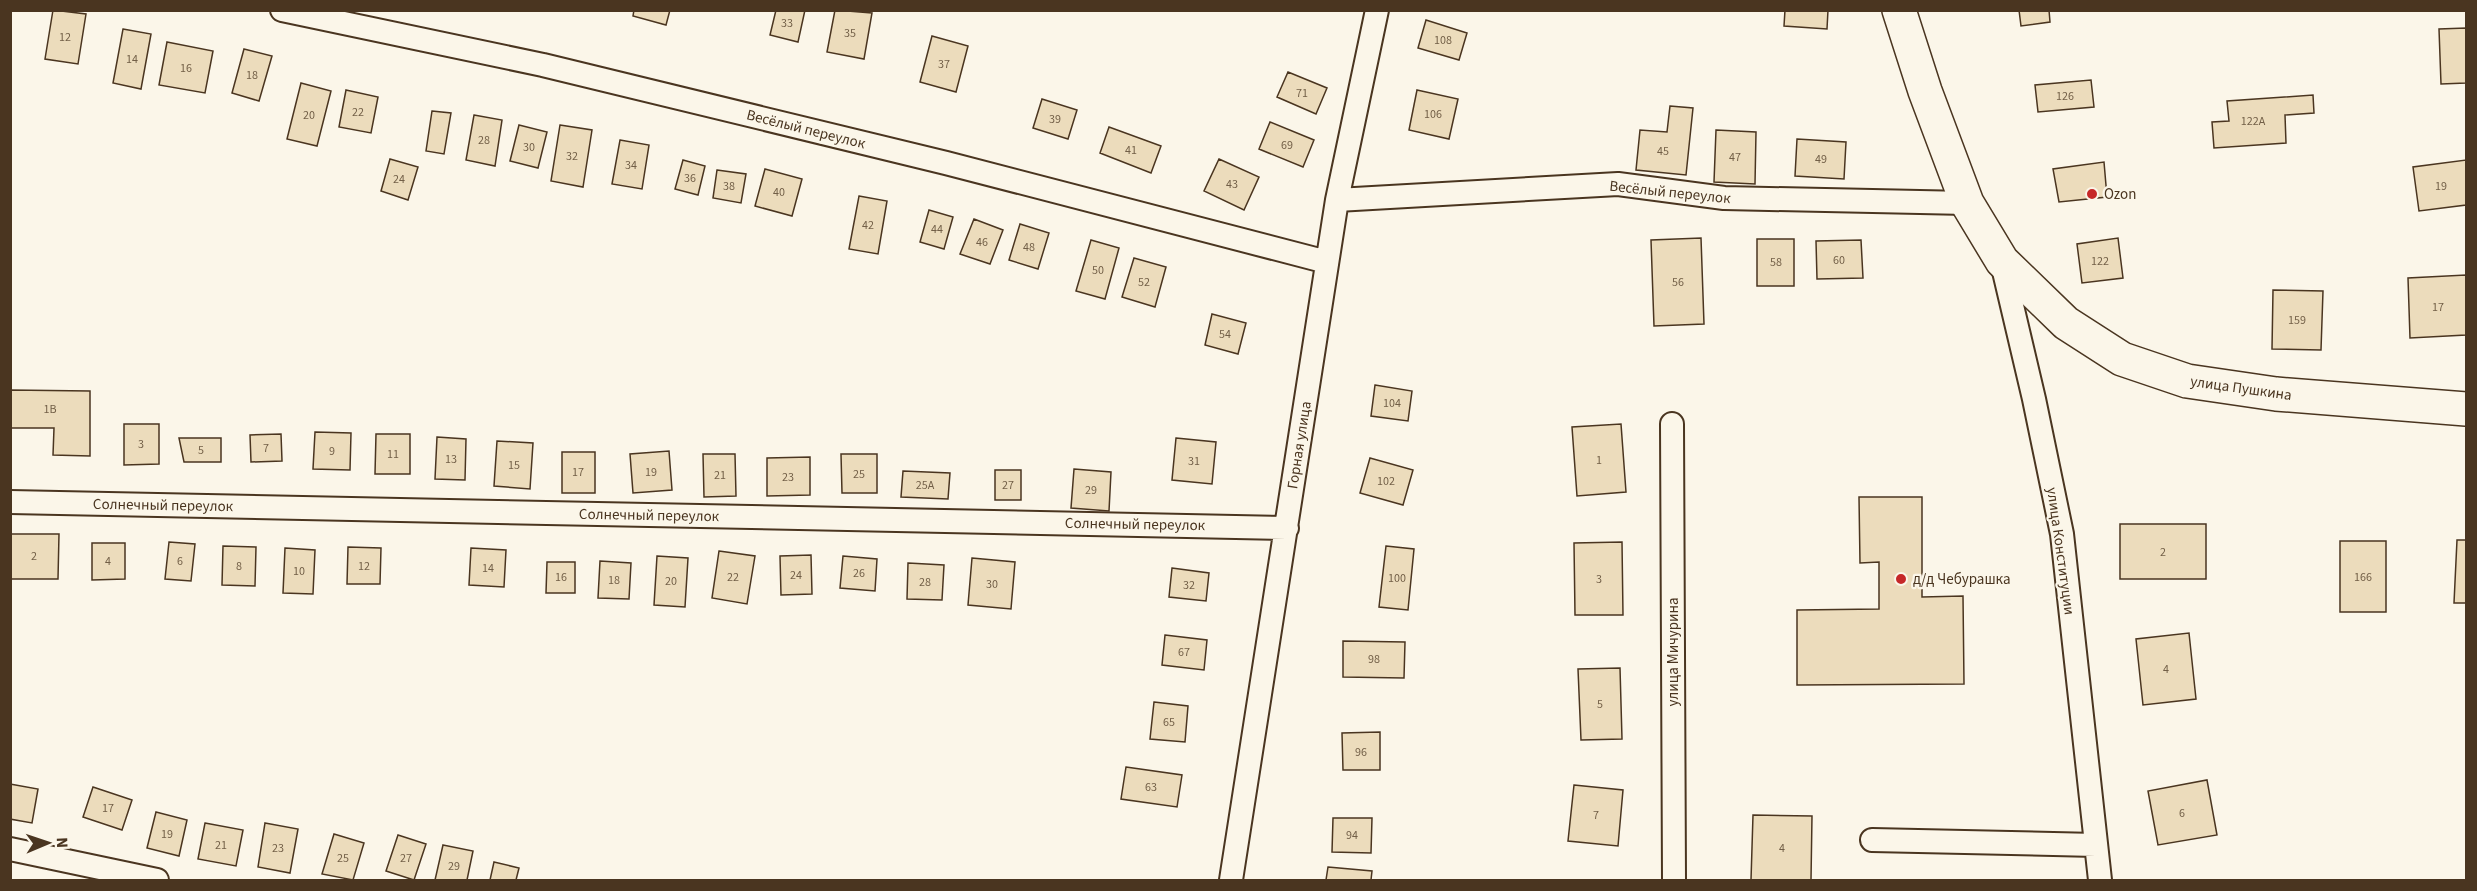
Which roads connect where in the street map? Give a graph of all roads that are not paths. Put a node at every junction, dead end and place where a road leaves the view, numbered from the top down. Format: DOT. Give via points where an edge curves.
graph roads {
  1 [pos="282,10"];
  2 [pos="1377,10"];
  3 [pos="1899,10"];
  4 [pos="1337,200"];
  5 [pos="1967,203"];
  6 [pos="2002,261"];
  7 [pos="1327,262"];
  8 [pos="2466,409"];
  9 [pos="1672,424"];
  10 [pos="10,502"];
  11 [pos="1287,528"];
  12 [pos="1872,840"];
  13 [pos="2096,845"];
  14 [pos="10,849"];
  15 [pos="157,880"];
  16 [pos="1231,880"];
  17 [pos="1674,880"];
  18 [pos="2100,880"];
  1 -- 7 [label="street, Весёлый переулок" via="543,65 946,163"];
  2 -- 4 [label="street, Горная улица"];
  3 -- 5 [label="main road, улица Пушкина"];
  4 -- 5 [label="street, Весёлый переулок" via="1618,184 1724,198"];
  4 -- 7 [label="street, Горная улица"];
  5 -- 6 [label="main road, улица Пушкина"];
  6 -- 8 [label="main road, улица Пушкина" via="2066,322 2122,359 2187,381 2276,394"];
  6 -- 13 [label="street, улица Конституции" via="2062,534"];
  7 -- 11 [label="street, Горная улица"];
  9 -- 17 [label="street, улица Мичурина"];
  10 -- 11 [label="street, Солнечный переулок"];
  11 -- 16 [label="street, Горная улица"];
  12 -- 13 [label="street"];
  13 -- 18 [label="street, улица Конституции"];
  14 -- 15 [label="street"];
}
